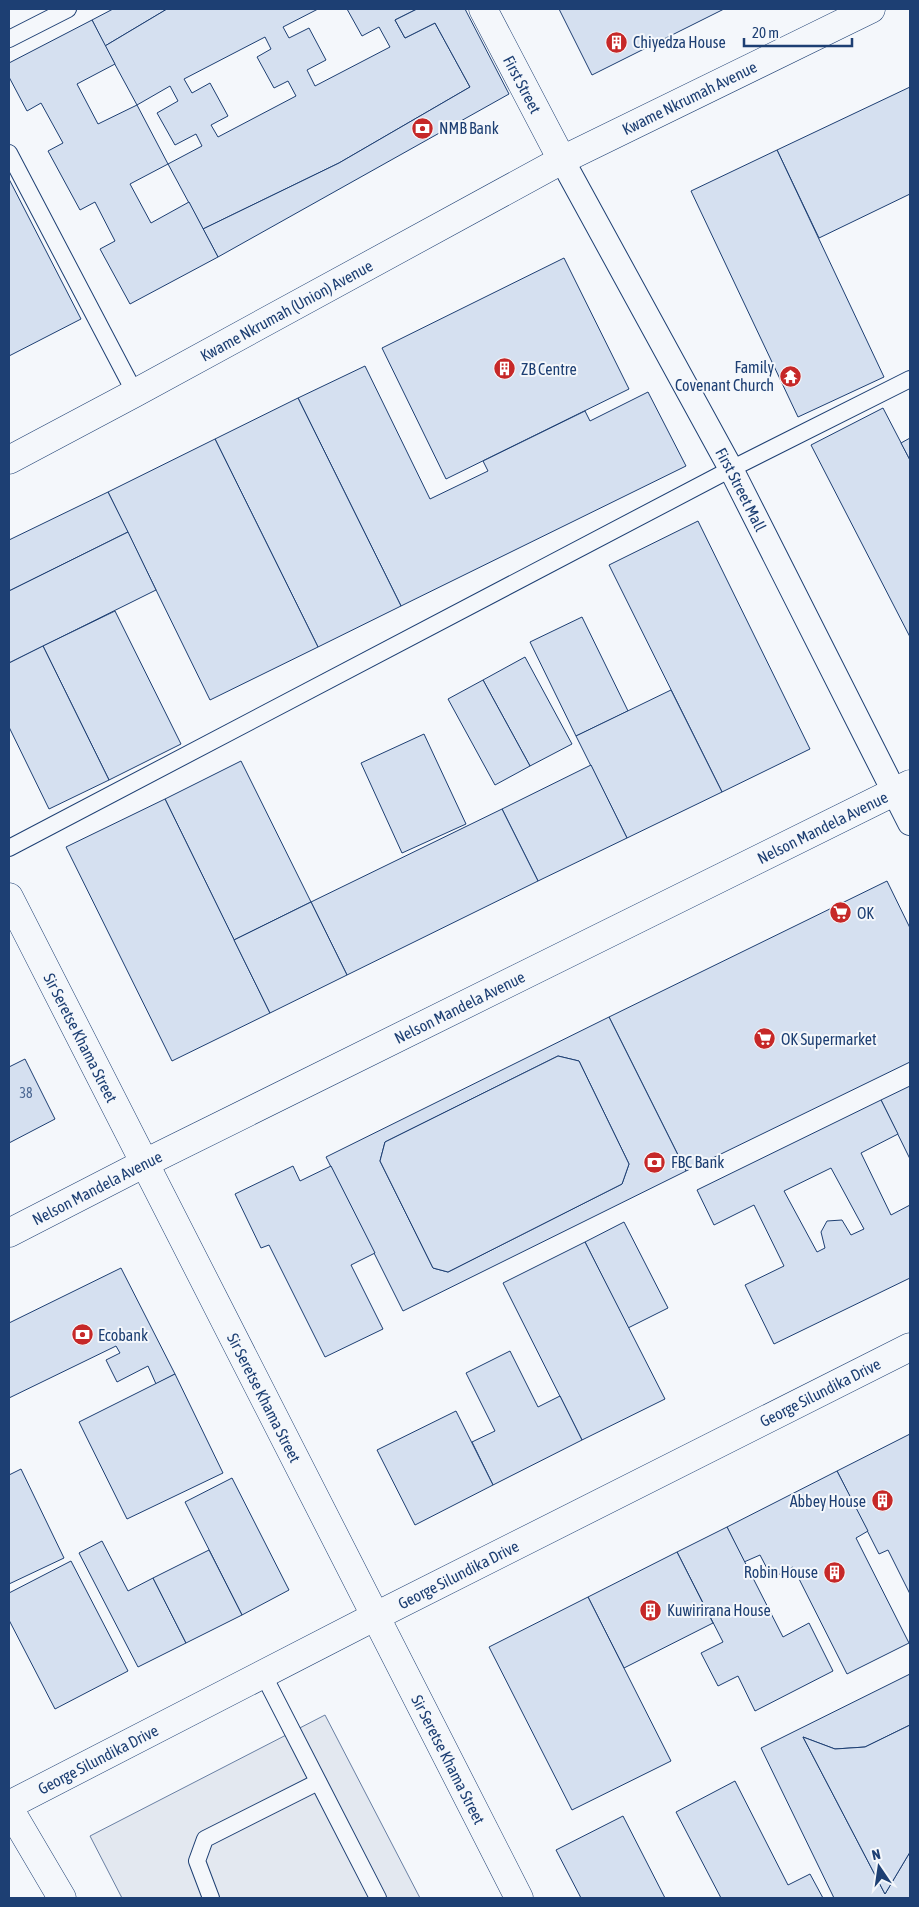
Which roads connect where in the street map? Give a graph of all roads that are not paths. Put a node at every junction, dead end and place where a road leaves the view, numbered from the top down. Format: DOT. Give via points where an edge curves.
graph roads {
  1 [pos="68,9"];
  2 [pos="483,9"];
  3 [pos="871,9"];
  4 [pos="9,39"];
  5 [pos="9,153"];
  6 [pos="562,160"];
  7 [pos="910,379"];
  8 [pos="135,393"];
  9 [pos="9,460"];
  10 [pos="730,469"];
  11 [pos="902,788"];
  12 [pos="910,823"];
  13 [pos="9,848"];
  14 [pos="9,898"];
  15 [pos="144,1163"];
  16 [pos="9,1233"];
  17 [pos="910,1347"];
  18 [pos="376,1616"];
  19 [pos="262,1674"];
  20 [pos="318,1782"];
  21 [pos="9,1806"];
  22 [pos="62,1898"];
  23 [pos="211,1898"];
  24 [pos="378,1898"];
  25 [pos="519,1898"];
  1 -- 4 [label="lane"];
  2 -- 6 [label="street, First Street"];
  3 -- 6 [label="street, Kwame Nkrumah Avenue"];
  5 -- 8 [label="lane"];
  6 -- 8 [label="street, Kwame Nkrumah (Union) Avenue"];
  6 -- 10 [label="street, First Street Mall"];
  7 -- 10 [label="lane"];
  8 -- 9 [label="street, Kwame Nkrumah (Union) Avenue"];
  10 -- 11 [label="street, First Street Mall"];
  10 -- 13 [label="lane"];
  11 -- 12 [label="street, First Street Mall"];
  11 -- 15 [label="street, Nelson Mandela Avenue"];
  14 -- 15 [label="street, Sir Seretse Khama Street"];
  15 -- 16 [label="street, Nelson Mandela Avenue"];
  15 -- 18 [label="street, Sir Seretse Khama Street"];
  17 -- 18 [label="street, George Silundika Drive"];
  18 -- 19 [label="street, George Silundika Drive"];
  18 -- 25 [label="street, Sir Seretse Khama Street"];
  19 -- 20 [label="lane"];
  19 -- 21 [label="street, George Silundika Drive"];
  20 -- 23 [label="lane" via="205,1839 197,1862"];
  20 -- 24 [label="lane"];
  21 -- 22 [label="street"];
}
